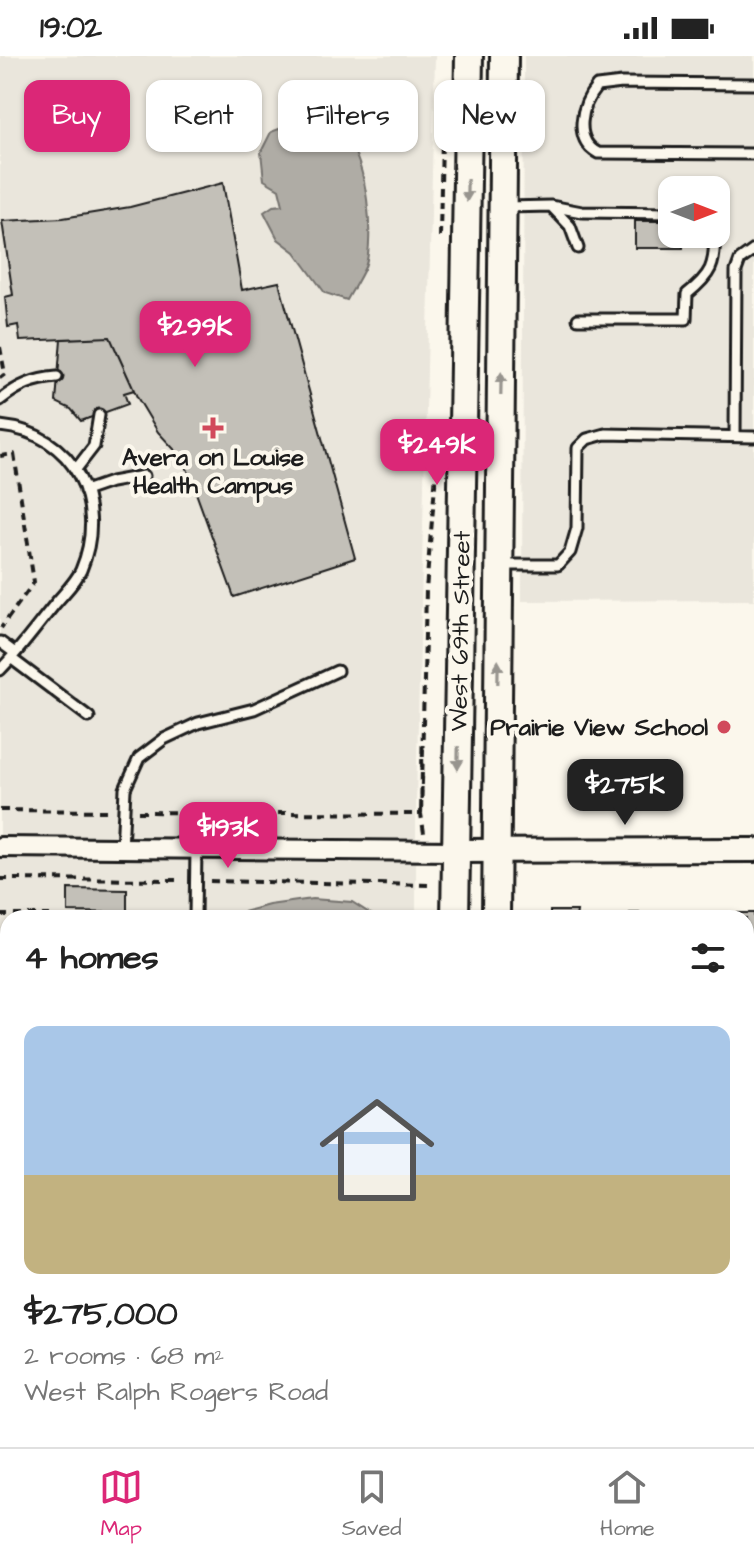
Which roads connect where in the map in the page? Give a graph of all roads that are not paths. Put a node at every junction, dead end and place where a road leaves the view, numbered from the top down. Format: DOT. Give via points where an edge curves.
graph roads {
  1 [pos="469,56"];
  2 [pos="504,56"];
  3 [pos="754,84"];
  4 [pos="754,154"];
  5 [pos="551,206"];
  6 [pos="503,207"];
  7 [pos="658,213"];
  8 [pos="578,248"];
  9 [pos="714,248"];
  10 [pos="754,250"];
  11 [pos="578,319"];
  12 [pos="57,377"];
  13 [pos="0,400"];
  14 [pos="99,415"];
  15 [pos="0,426"];
  16 [pos="735,436"];
  17 [pos="754,437"];
  18 [pos="77,468"];
  19 [pos="144,476"];
  20 [pos="85,491"];
  21 [pos="499,565"];
  22 [pos="0,642"];
  23 [pos="13,656"];
  24 [pos="0,670"];
  25 [pos="337,671"];
  26 [pos="89,717"];
  27 [pos="0,847"];
  28 [pos="196,848"];
  29 [pos="122,849"];
  30 [pos="754,850"];
  31 [pos="456,851"];
  32 [pos="497,851"];
  33 [pos="195,910"];
  34 [pos="455,910"];
  35 [pos="496,910"];
  1 -- 31 [label="main road, West 69th Street, one-way"];
  2 -- 6 [label="main road, West 69th Street"];
  3 -- 4 [label="lane" via="597,86 583,116 583,139 598,153"];
  5 -- 6 [label="lane"];
  5 -- 7 [label="lane" via="582,212"];
  5 -- 8 [label="lane" via="570,226"];
  21 -- 6 [label="main road, West 69th Street, one-way"];
  9 -- 11 [label="lane" via="708,278 687,294 686,319"];
  10 -- 16 [label="lane" via="740,260 736,271"];
  12 -- 13 [label="lane" via="36,378"];
  14 -- 18 [label="lane" via="94,446"];
  15 -- 18 [label="lane" via="18,428 54,445"];
  16 -- 17 [label="lane"];
  16 -- 21 [label="lane" via="605,434 587,439 578,448 577,528 570,552 558,565"];
  18 -- 20 [label="lane"];
  19 -- 20 [label="lane"];
  20 -- 23 [label="lane" via="90,539 80,573"];
  32 -- 21 [label="main road, West 69th Street, one-way"];
  22 -- 23 [label="lane"];
  23 -- 24 [label="lane"];
  23 -- 26 [label="lane"];
  25 -- 29 [label="lane" via="254,709 198,723 139,758 125,789"];
  27 -- 29 [label="street"];
  28 -- 29 [label="street"];
  28 -- 31 [label="street"];
  28 -- 33 [label="lane"];
  30 -- 32 [label="street"];
  31 -- 32 [label="street"];
  31 -- 34 [label="main road, West 69th Street"];
  32 -- 35 [label="main road, West 69th Street"];
}
